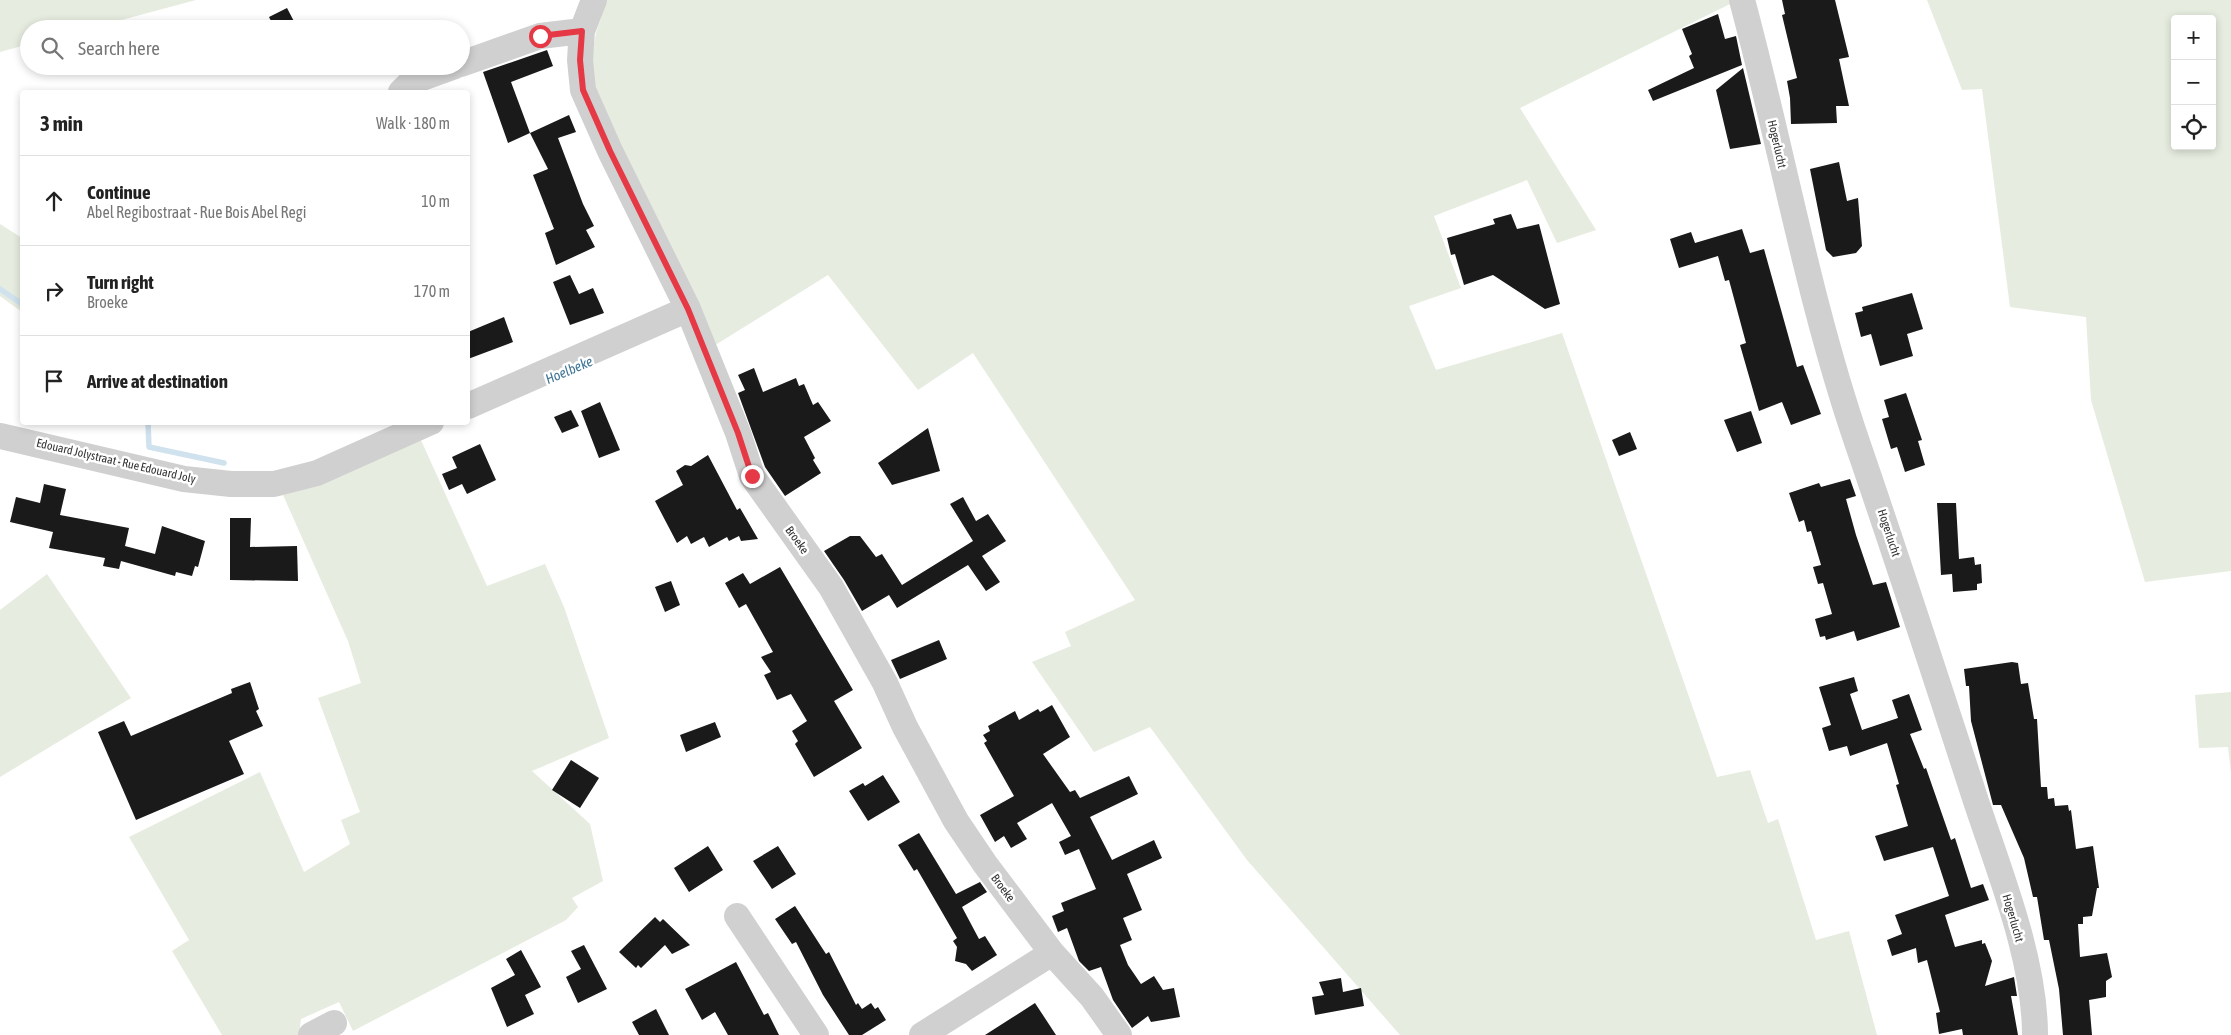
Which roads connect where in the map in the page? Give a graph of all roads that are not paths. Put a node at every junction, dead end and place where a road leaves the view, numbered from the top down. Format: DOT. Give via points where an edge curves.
graph roads {
  1 [pos="594,0"];
  2 [pos="1742,0"];
  3 [pos="582,31"];
  4 [pos="470,61"];
  5 [pos="431,75"];
  6 [pos="403,90"];
  7 [pos="688,309"];
  8 [pos="470,405"];
  9 [pos="424,425"];
  10 [pos="0,436"];
  11 [pos="737,916"];
  12 [pos="1052,953"];
  13 [pos="816,1035"];
  14 [pos="922,1035"];
  15 [pos="1119,1035"];
  16 [pos="2035,1035"];
  1 -- 3 [label="street, Broeke"];
  2 -- 16 [label="street, Hogerlucht" via="1809,280 1832,362 2002,880 2031,978"];
  3 -- 4 [label="street" via="540,36"];
  3 -- 7 [label="street, Broeke" via="583,90"];
  5 -- 6 [label="street" via="411,82"];
  7 -- 8 [label="street"];
  7 -- 12 [label="street, Broeke" via="752,476 831,587 956,821"];
  9 -- 10 [label="street, Edouard Jolystraat - Rue Edouard Joly" via="317,473 274,484 231,484 184,478"];
  11 -- 13 [label="street"];
  12 -- 14 [label="street"];
  12 -- 15 [label="street, Broeke" via="1092,997"];
}
